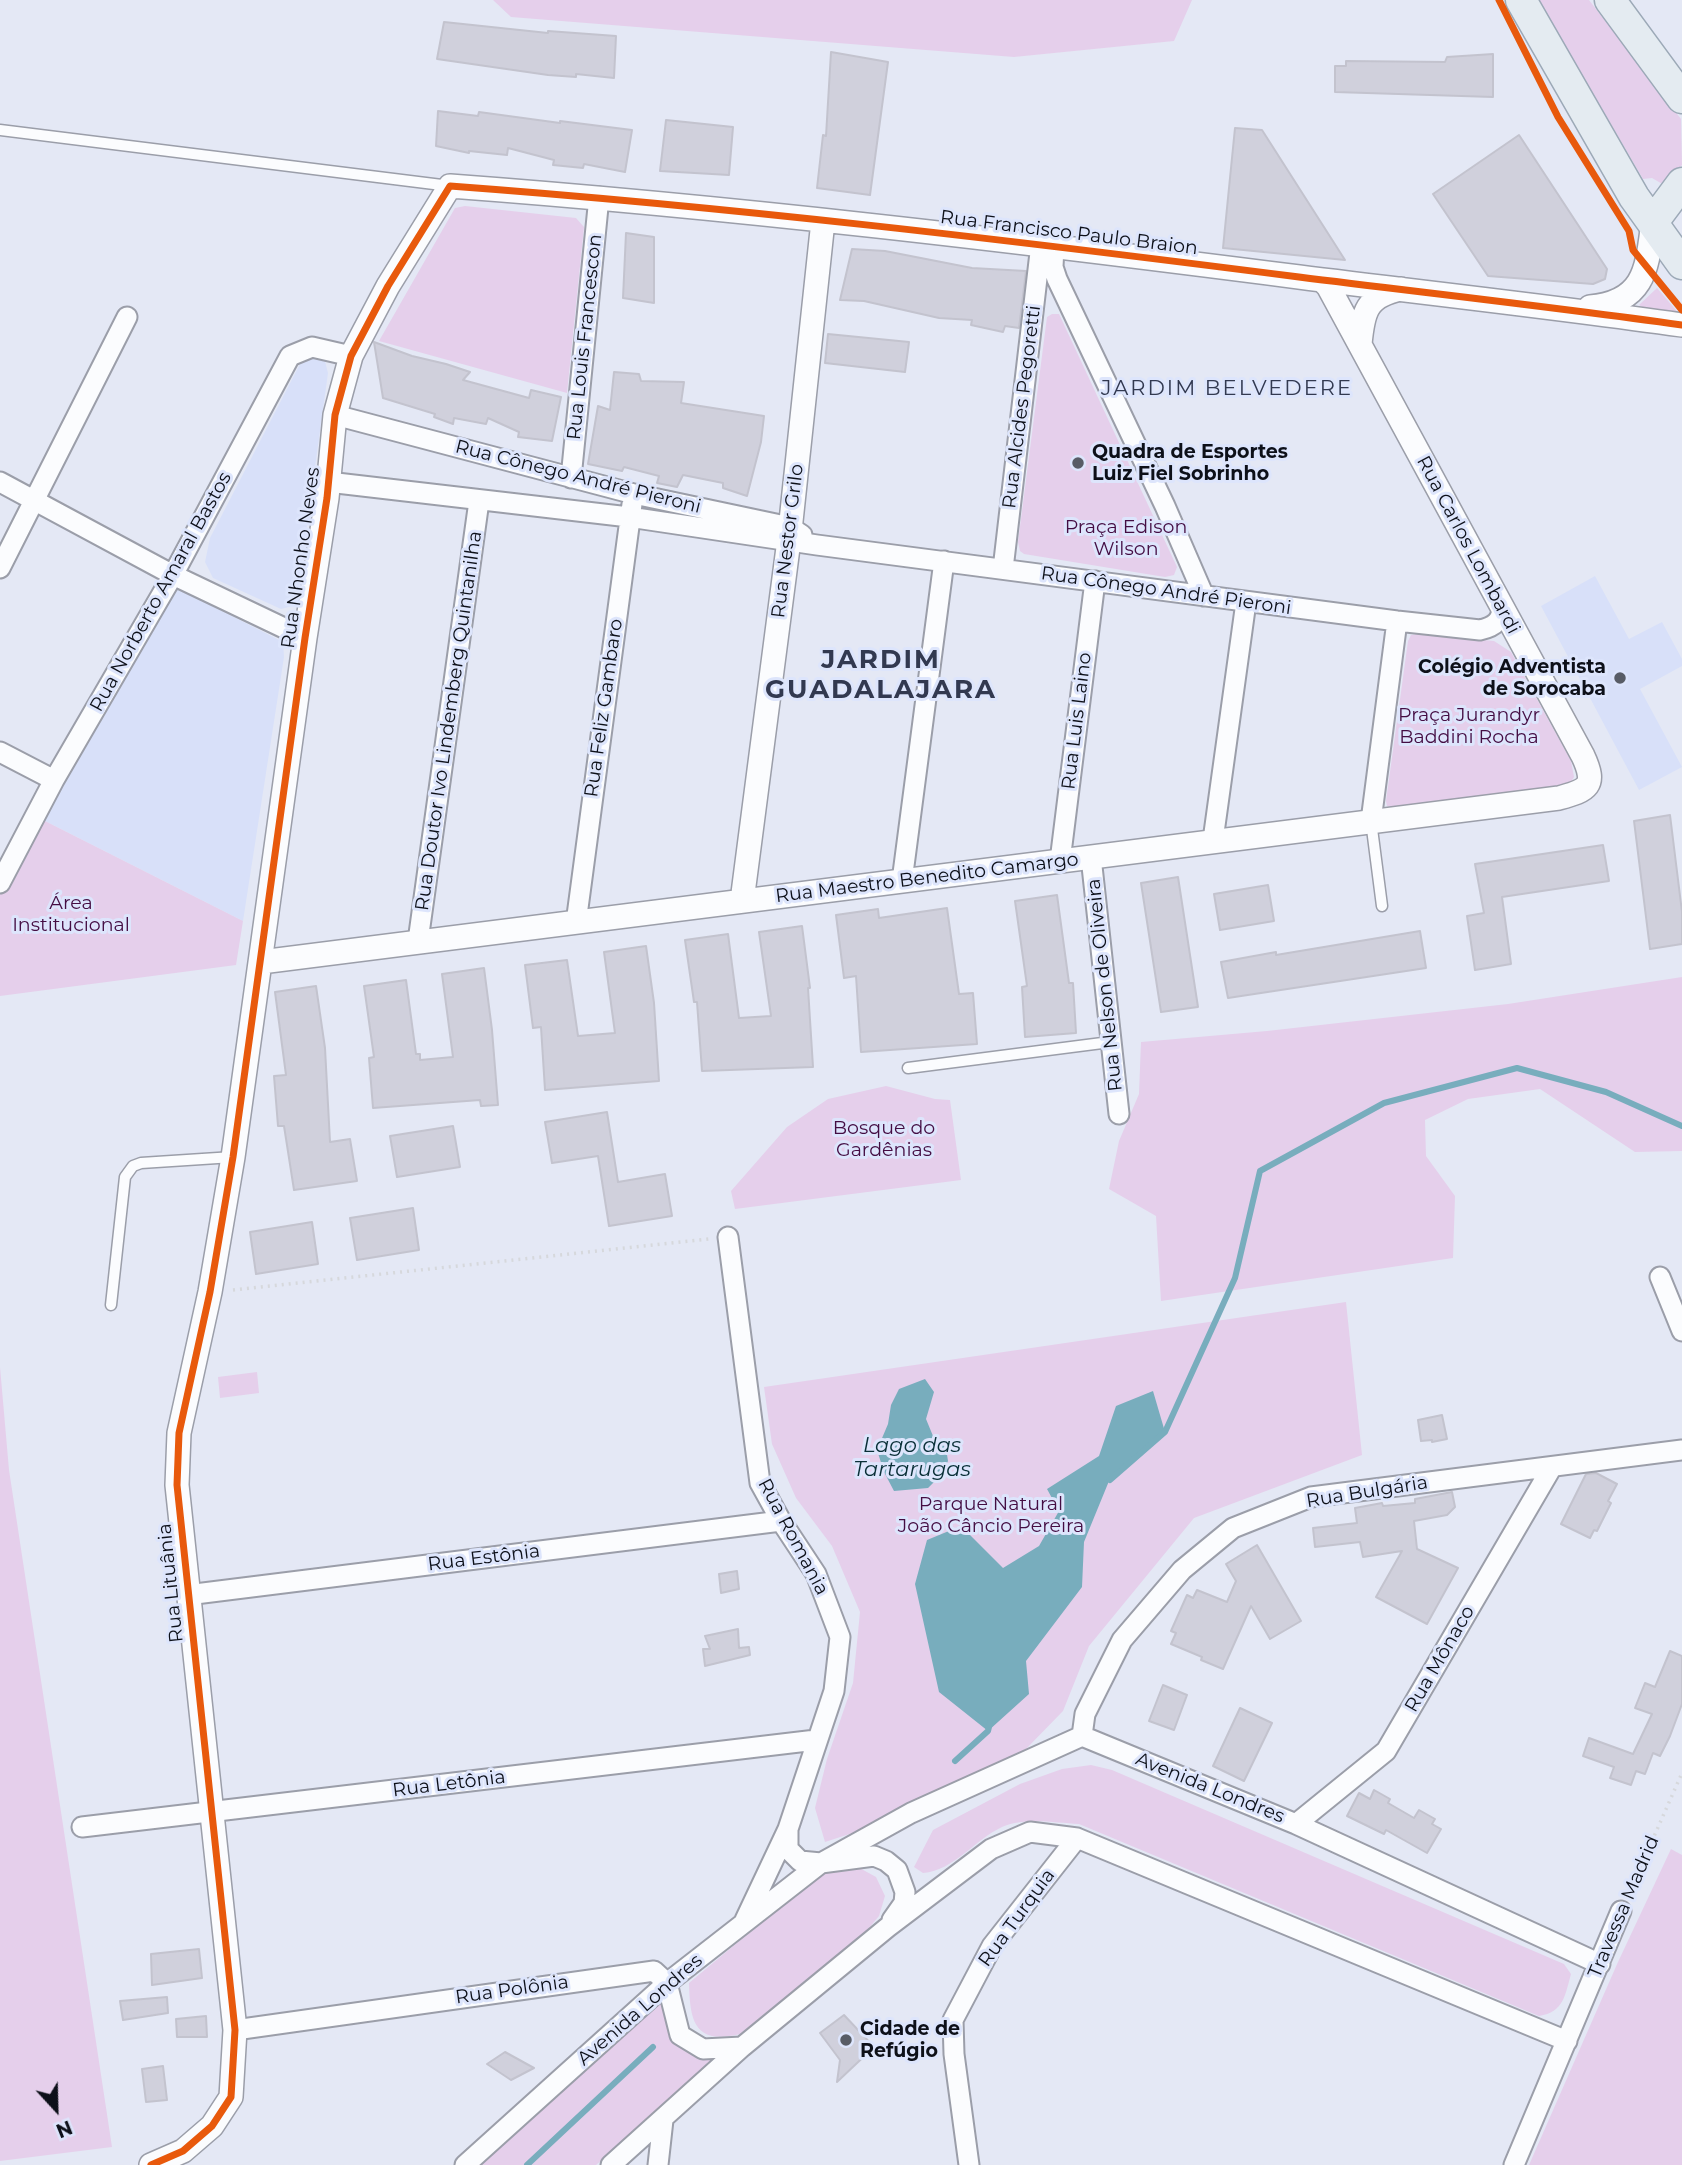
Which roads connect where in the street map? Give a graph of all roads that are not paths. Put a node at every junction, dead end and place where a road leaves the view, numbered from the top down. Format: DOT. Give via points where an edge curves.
graph roads {
  1 [pos="1521,0"];
  2 [pos="1613,2"];
  3 [pos="1681,94"];
  4 [pos="0,130"];
  5 [pos="1682,183"];
  6 [pos="450,186"];
  7 [pos="599,197"];
  8 [pos="823,221"];
  9 [pos="1653,222"];
  10 [pos="1048,245"];
  11 [pos="1682,264"];
  12 [pos="1322,280"];
  13 [pos="1406,288"];
  14 [pos="1568,309"];
  15 [pos="127,317"];
  16 [pos="1682,325"];
  17 [pos="1360,344"];
  18 [pos="351,356"];
  19 [pos="335,415"];
  20 [pos="571,478"];
  21 [pos="0,482"];
  22 [pos="328,482"];
  23 [pos="634,494"];
  24 [pos="479,500"];
  25 [pos="35,501"];
  26 [pos="629,517"];
  27 [pos="789,534"];
  28 [pos="944,561"];
  29 [pos="0,568"];
  30 [pos="1003,569"];
  31 [pos="173,575"];
  32 [pos="1094,581"];
  33 [pos="1204,596"];
  34 [pos="1246,601"];
  35 [pos="1502,607"];
  36 [pos="1397,621"];
  37 [pos="305,638"];
  38 [pos="0,752"];
  39 [pos="54,780"];
  40 [pos="1588,784"];
  41 [pos="1371,821"];
  42 [pos="1213,840"];
  43 [pos="1091,857"];
  44 [pos="1060,861"];
  45 [pos="902,881"];
  46 [pos="0,883"];
  47 [pos="741,901"];
  48 [pos="1382,906"];
  49 [pos="576,923"];
  50 [pos="418,941"];
  51 [pos="261,962"];
  52 [pos="1110,1042"];
  53 [pos="908,1068"];
  54 [pos="1119,1114"];
  55 [pos="233,1157"];
  56 [pos="728,1237"];
  57 [pos="1660,1277"];
  58 [pos="111,1305"];
  59 [pos="1682,1331"];
  60 [pos="1682,1450"];
  61 [pos="1552,1467"];
  62 [pos="781,1521"];
  63 [pos="187,1595"];
  64 [pos="1082,1736"];
  65 [pos="816,1740"];
  66 [pos="211,1813"];
  67 [pos="1296,1824"];
  68 [pos="82,1827"];
  69 [pos="788,1829"];
  70 [pos="1077,1838"];
  71 [pos="821,1863"];
  72 [pos="1621,1911"];
  73 [pos="743,1924"];
  74 [pos="888,1927"];
  75 [pos="1600,1964"];
  76 [pos="667,1983"];
  77 [pos="235,2030"];
  78 [pos="1567,2040"];
  79 [pos="742,2047"];
  80 [pos="663,2120"];
  81 [pos="151,2165"];
  82 [pos="465,2165"];
  83 [pos="611,2165"];
  84 [pos="658,2165"];
  85 [pos="969,2165"];
  86 [pos="1514,2165"];
  1 -- 9 [label="main road" via="1634,197"];
  2 -- 3 [label="main road"];
  4 -- 6 [label="lane"];
  5 -- 9 [label="main road"];
  6 -- 7 [label="street, Rua Francisco Paulo Braion"];
  6 -- 18 [label="street, Rua Nhonho Neves"];
  7 -- 8 [label="street, Rua Francisco Paulo Braion"];
  7 -- 20 [label="street, Rua Louis Francescon"];
  8 -- 10 [label="street, Rua Francisco Paulo Braion"];
  8 -- 27 [label="street, Rua Nestor Grilo"];
  9 -- 11 [label="main road"];
  9 -- 14 [label="street, Rua Francisco Paulo Braion" via="1647,266 1636,286 1612,303"];
  10 -- 12 [label="street, Rua Francisco Paulo Braion"];
  10 -- 30 [label="street, Rua Alcides Pegoretti"];
  10 -- 33 [label="street" via="1057,279"];
  12 -- 13 [label="street, Rua Francisco Paulo Braion"];
  12 -- 17 [label="street, Rua Carlos Lombardi"];
  13 -- 14 [label="street, Rua Francisco Paulo Braion"];
  13 -- 17 [label="street" via="1376,297 1363,320"];
  14 -- 16 [label="street, Rua Francisco Paulo Braion"];
  15 -- 25 [label="street"];
  17 -- 35 [label="street, Rua Carlos Lombardi"];
  18 -- 19 [label="street, Rua Nhonho Neves"];
  18 -- 31 [label="street, Rua Norberto Amaral Bastos" via="312,347 290,356"];
  19 -- 20 [label="street, Rua Cônego André Pieroni"];
  19 -- 22 [label="street, Rua Nhonho Neves"];
  20 -- 23 [label="street, Rua Cônego André Pieroni"];
  21 -- 25 [label="street"];
  22 -- 24 [label="street, Rua Cônego André Pieroni"];
  22 -- 37 [label="street, Rua Nhonho Neves"];
  23 -- 26 [label="street, Rua Feliz Gambaro"];
  23 -- 27 [label="street, Rua Cônego André Pieroni"];
  24 -- 26 [label="street, Rua Cônego André Pieroni"];
  24 -- 50 [label="street, Rua Doutor Ivo Lindemberg Quintanilha"];
  25 -- 29 [label="street"];
  25 -- 31 [label="street"];
  26 -- 27 [label="street, Rua Cônego André Pieroni"];
  26 -- 49 [label="street, Rua Feliz Gambaro"];
  27 -- 28 [label="street, Rua Cônego André Pieroni" via="817,545"];
  27 -- 47 [label="street, Rua Nestor Grilo"];
  28 -- 30 [label="street, Rua Cônego André Pieroni"];
  28 -- 45 [label="street"];
  30 -- 32 [label="street, Rua Cônego André Pieroni"];
  31 -- 37 [label="street"];
  31 -- 39 [label="street, Rua Norberto Amaral Bastos"];
  32 -- 33 [label="street, Rua Cônego André Pieroni"];
  32 -- 44 [label="street, Rua Luis Laino"];
  33 -- 34 [label="street, Rua Cônego André Pieroni"];
  34 -- 36 [label="street, Rua Cônego André Pieroni"];
  34 -- 42 [label="street"];
  35 -- 36 [label="street, Rua Cônego André Pieroni" via="1496,623 1480,630"];
  35 -- 40 [label="street, Rua Carlos Lombardi" via="1583,756 1590,771"];
  36 -- 41 [label="street"];
  37 -- 51 [label="street, Rua Nhonho Neves"];
  38 -- 39 [label="street"];
  39 -- 46 [label="street, Rua Norberto Amaral Bastos"];
  40 -- 41 [label="street, Rua Maestro Benedito Camargo" via="1582,792 1559,798"];
  41 -- 42 [label="street, Rua Maestro Benedito Camargo"];
  41 -- 48 [label="lane"];
  42 -- 43 [label="street, Rua Maestro Benedito Camargo"];
  43 -- 44 [label="street, Rua Maestro Benedito Camargo"];
  43 -- 52 [label="street, Rua Nelson de Oliveira"];
  44 -- 45 [label="street, Rua Maestro Benedito Camargo"];
  45 -- 47 [label="street, Rua Maestro Benedito Camargo"];
  47 -- 49 [label="street, Rua Maestro Benedito Camargo"];
  49 -- 50 [label="street, Rua Maestro Benedito Camargo"];
  50 -- 51 [label="street, Rua Maestro Benedito Camargo"];
  51 -- 55 [label="street, Rua Lituânia"];
  52 -- 53 [label="lane"];
  52 -- 54 [label="street, Rua Nelson de Oliveira"];
  55 -- 58 [label="lane" via="141,1163 128,1171"];
  55 -- 63 [label="street, Rua Lituânia" via="179,1433 176,1468"];
  56 -- 62 [label="street, Rua Romania" via="760,1483"];
  57 -- 59 [label="street"];
  60 -- 61 [label="street, Rua Bulgária"];
  61 -- 64 [label="street, Rua Bulgária" via="1311,1497 1233,1528 1182,1570 1122,1640 1085,1714"];
  61 -- 67 [label="street, Rua Mônaco" via="1386,1751"];
  62 -- 63 [label="street, Rua Estônia"];
  62 -- 65 [label="street, Rua Romania" via="816,1574 841,1637 834,1691"];
  63 -- 66 [label="street, Rua Lituânia"];
  64 -- 67 [label="street, Avenida Londres"];
  64 -- 71 [label="street, Avenida Londres" via="911,1813"];
  65 -- 66 [label="street, Rua Letônia"];
  65 -- 69 [label="street, Rua Romania"];
  66 -- 68 [label="street, Rua Letônia"];
  66 -- 77 [label="street, Rua Lituânia"];
  67 -- 75 [label="street, Avenida Londres"];
  69 -- 71 [label="street" via="788,1849 800,1861"];
  69 -- 73 [label="street, Rua Romania"];
  70 -- 74 [label="street" via="1030,1832 991,1849"];
  70 -- 78 [label="street"];
  70 -- 85 [label="street, Rua Turquia" via="992,1946 953,2020"];
  71 -- 73 [label="street, Avenida Londres"];
  71 -- 74 [label="street" via="874,1856 897,1870 904,1903"];
  72 -- 75 [label="street, Travessa Madrid"];
  73 -- 76 [label="street, Avenida Londres"];
  74 -- 79 [label="street"];
  75 -- 78 [label="street, Travessa Madrid"];
  76 -- 77 [label="street, Rua Polônia" via="654,1971 637,1972"];
  76 -- 79 [label="street" via="680,2035 703,2049"];
  76 -- 82 [label="street, Avenida Londres"];
  77 -- 81 [label="street, Rua Lituânia" via="231,2097 212,2126 183,2151"];
  78 -- 86 [label="street, Travessa Madrid"];
  79 -- 80 [label="street"];
  80 -- 83 [label="street"];
  80 -- 84 [label="street"];
}
